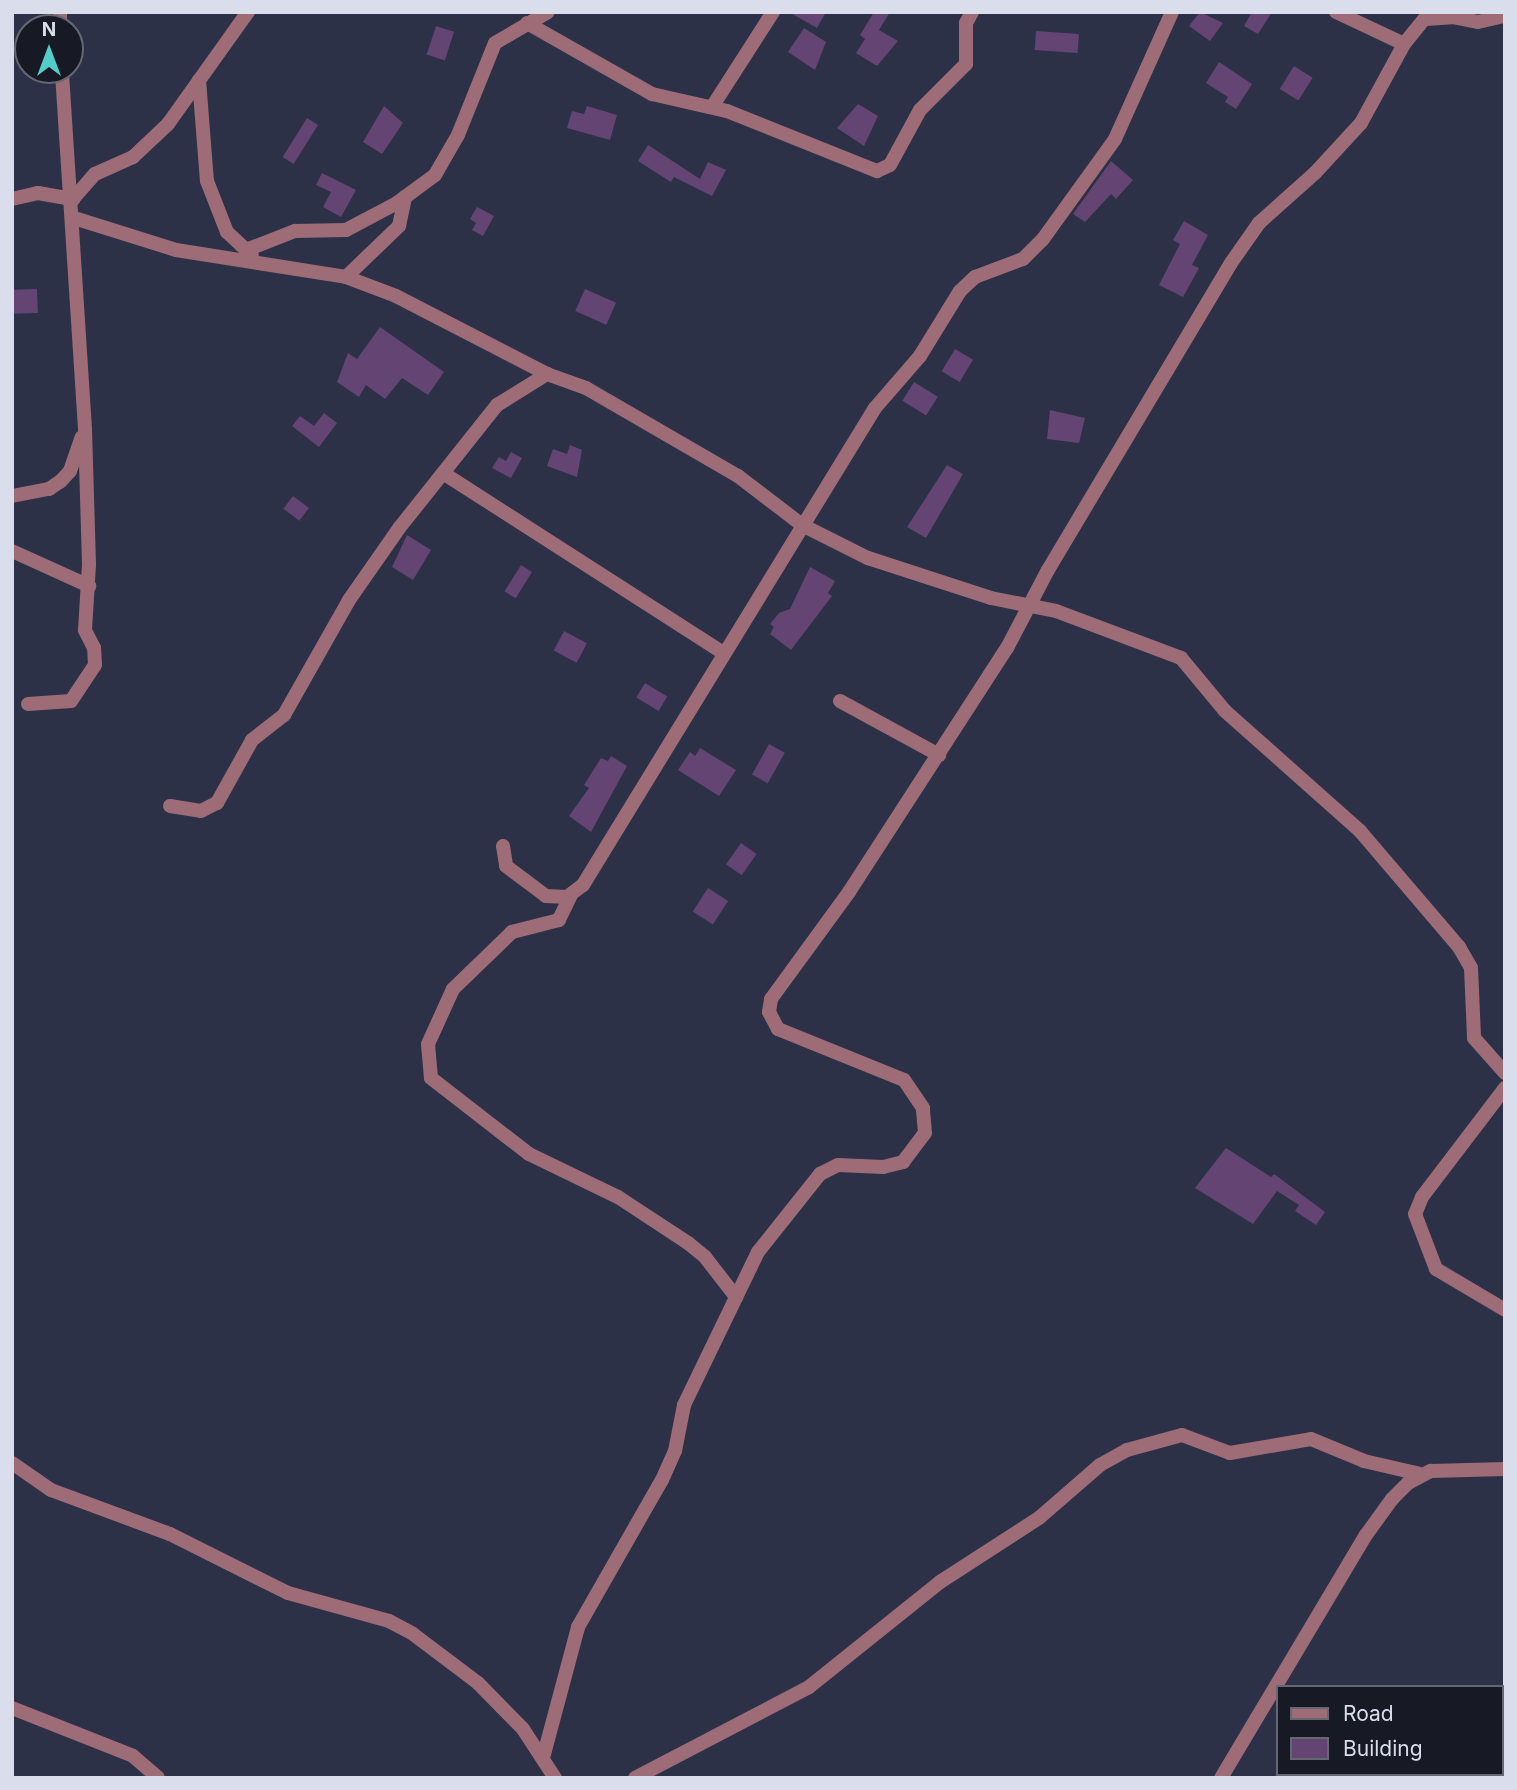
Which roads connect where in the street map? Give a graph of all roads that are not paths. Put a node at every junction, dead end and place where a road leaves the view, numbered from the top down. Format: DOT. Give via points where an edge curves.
graph roads {
  1 [pos="248,12"];
  2 [pos="548,12"];
  3 [pos="773,12"];
  4 [pos="972,12"];
  5 [pos="1172,12"];
  6 [pos="1336,12"];
  7 [pos="1428,16"];
  8 [pos="1505,16"];
  9 [pos="525,20"];
  10 [pos="1404,44"];
  11 [pos="199,80"];
  12 [pos="63,84"];
  13 [pos="712,107"];
  14 [pos="405,197"];
  15 [pos="12,199"];
  16 [pos="72,199"];
  17 [pos="74,218"];
  18 [pos="246,250"];
  19 [pos="262,263"];
  20 [pos="346,277"];
  21 [pos="547,374"];
  22 [pos="85,429"];
  23 [pos="443,473"];
  24 [pos="12,496"];
  25 [pos="802,525"];
  26 [pos="12,551"];
  27 [pos="89,586"];
  28 [pos="1031,604"];
  29 [pos="723,653"];
  30 [pos="840,701"];
  31 [pos="28,704"];
  32 [pos="939,755"];
  33 [pos="170,806"];
  34 [pos="503,846"];
  35 [pos="571,895"];
  36 [pos="1505,1073"];
  37 [pos="1505,1088"];
  38 [pos="736,1297"];
  39 [pos="1505,1310"];
  40 [pos="12,1463"];
  41 [pos="1505,1469"];
  42 [pos="1420,1474"];
  43 [pos="1277,1685"];
  44 [pos="1276,1686"];
  45 [pos="12,1708"];
  46 [pos="543,1758"];
  47 [pos="158,1778"];
  48 [pos="555,1778"];
  49 [pos="635,1778"];
  50 [pos="1221,1778"];
  1 -- 11 [label="street"];
  2 -- 9 [label="street"];
  3 -- 13 [label="street"];
  4 -- 13 [label="street" via="967,23 966,64 920,110 884,170 868,170"];
  5 -- 25 [label="street" via="1115,139 1033,250 1023,259 975,277 960,291 920,356 874,408"];
  6 -- 10 [label="street"];
  7 -- 8 [label="street" via="1478,22"];
  7 -- 10 [label="street"];
  9 -- 13 [label="street" via="625,82 652,94"];
  9 -- 14 [label="street" via="495,43 435,175"];
  10 -- 28 [label="street" via="1361,123 1315,173 1259,223 1231,263"];
  11 -- 16 [label="street" via="163,130 133,157 95,174"];
  11 -- 18 [label="street" via="207,181 227,232"];
  12 -- 16 [label="street"];
  14 -- 18 [label="street" via="346,230 295,231"];
  14 -- 20 [label="street" via="399,226"];
  15 -- 16 [label="street" via="38,193"];
  16 -- 17 [label="street"];
  17 -- 19 [label="street" via="176,250"];
  17 -- 22 [label="street"];
  18 -- 19 [label="street"];
  19 -- 20 [label="street"];
  20 -- 21 [label="street" via="396,296"];
  21 -- 23 [label="street" via="497,405"];
  21 -- 25 [label="street" via="586,388 738,476"];
  22 -- 24 [label="street" via="70,471 61,481 49,489"];
  22 -- 27 [label="street"];
  23 -- 29 [label="street"];
  23 -- 33 [label="street" via="349,600 284,715 261,730 246,749 217,803 201,811"];
  25 -- 28 [label="street" via="868,558 991,598"];
  25 -- 29 [label="street"];
  26 -- 27 [label="street"];
  27 -- 31 [label="street" via="85,631 95,655 91,674 71,701"];
  28 -- 32 [label="street"];
  28 -- 36 [label="street" via="1181,658 1225,711 1360,831 1468,958 1474,1038"];
  29 -- 35 [label="street" via="583,885"];
  30 -- 32 [label="street"];
  32 -- 38 [label="street" via="849,892 771,999 769,1012 778,1029 790,1036 904,1080 923,1108 925,1133 903,1161 883,1167 838,1165 820,1174 766,1239"];
  34 -- 35 [label="street" via="506,866 532,889 554,898"];
  35 -- 38 [label="street" via="559,920 512,932 453,989 428,1044 431,1078 529,1154 618,1197 688,1243"];
  37 -- 39 [label="street" via="1422,1197 1415,1219 1436,1269"];
  38 -- 46 [label="street" via="684,1405 675,1451 662,1480 579,1628"];
  40 -- 46 [label="street" via="51,1490 170,1534 288,1593 389,1621 413,1634 478,1683 523,1729"];
  41 -- 42 [label="street"];
  42 -- 43 [label="street" via="1371,1527"];
  42 -- 49 [label="street" via="1364,1461 1300,1438 1230,1453 1182,1435 1126,1450 1100,1465 1039,1518 940,1582 809,1687"];
  44 -- 50 [label="street"];
  45 -- 47 [label="street" via="127,1753"];
  46 -- 48 [label="street"];
}
